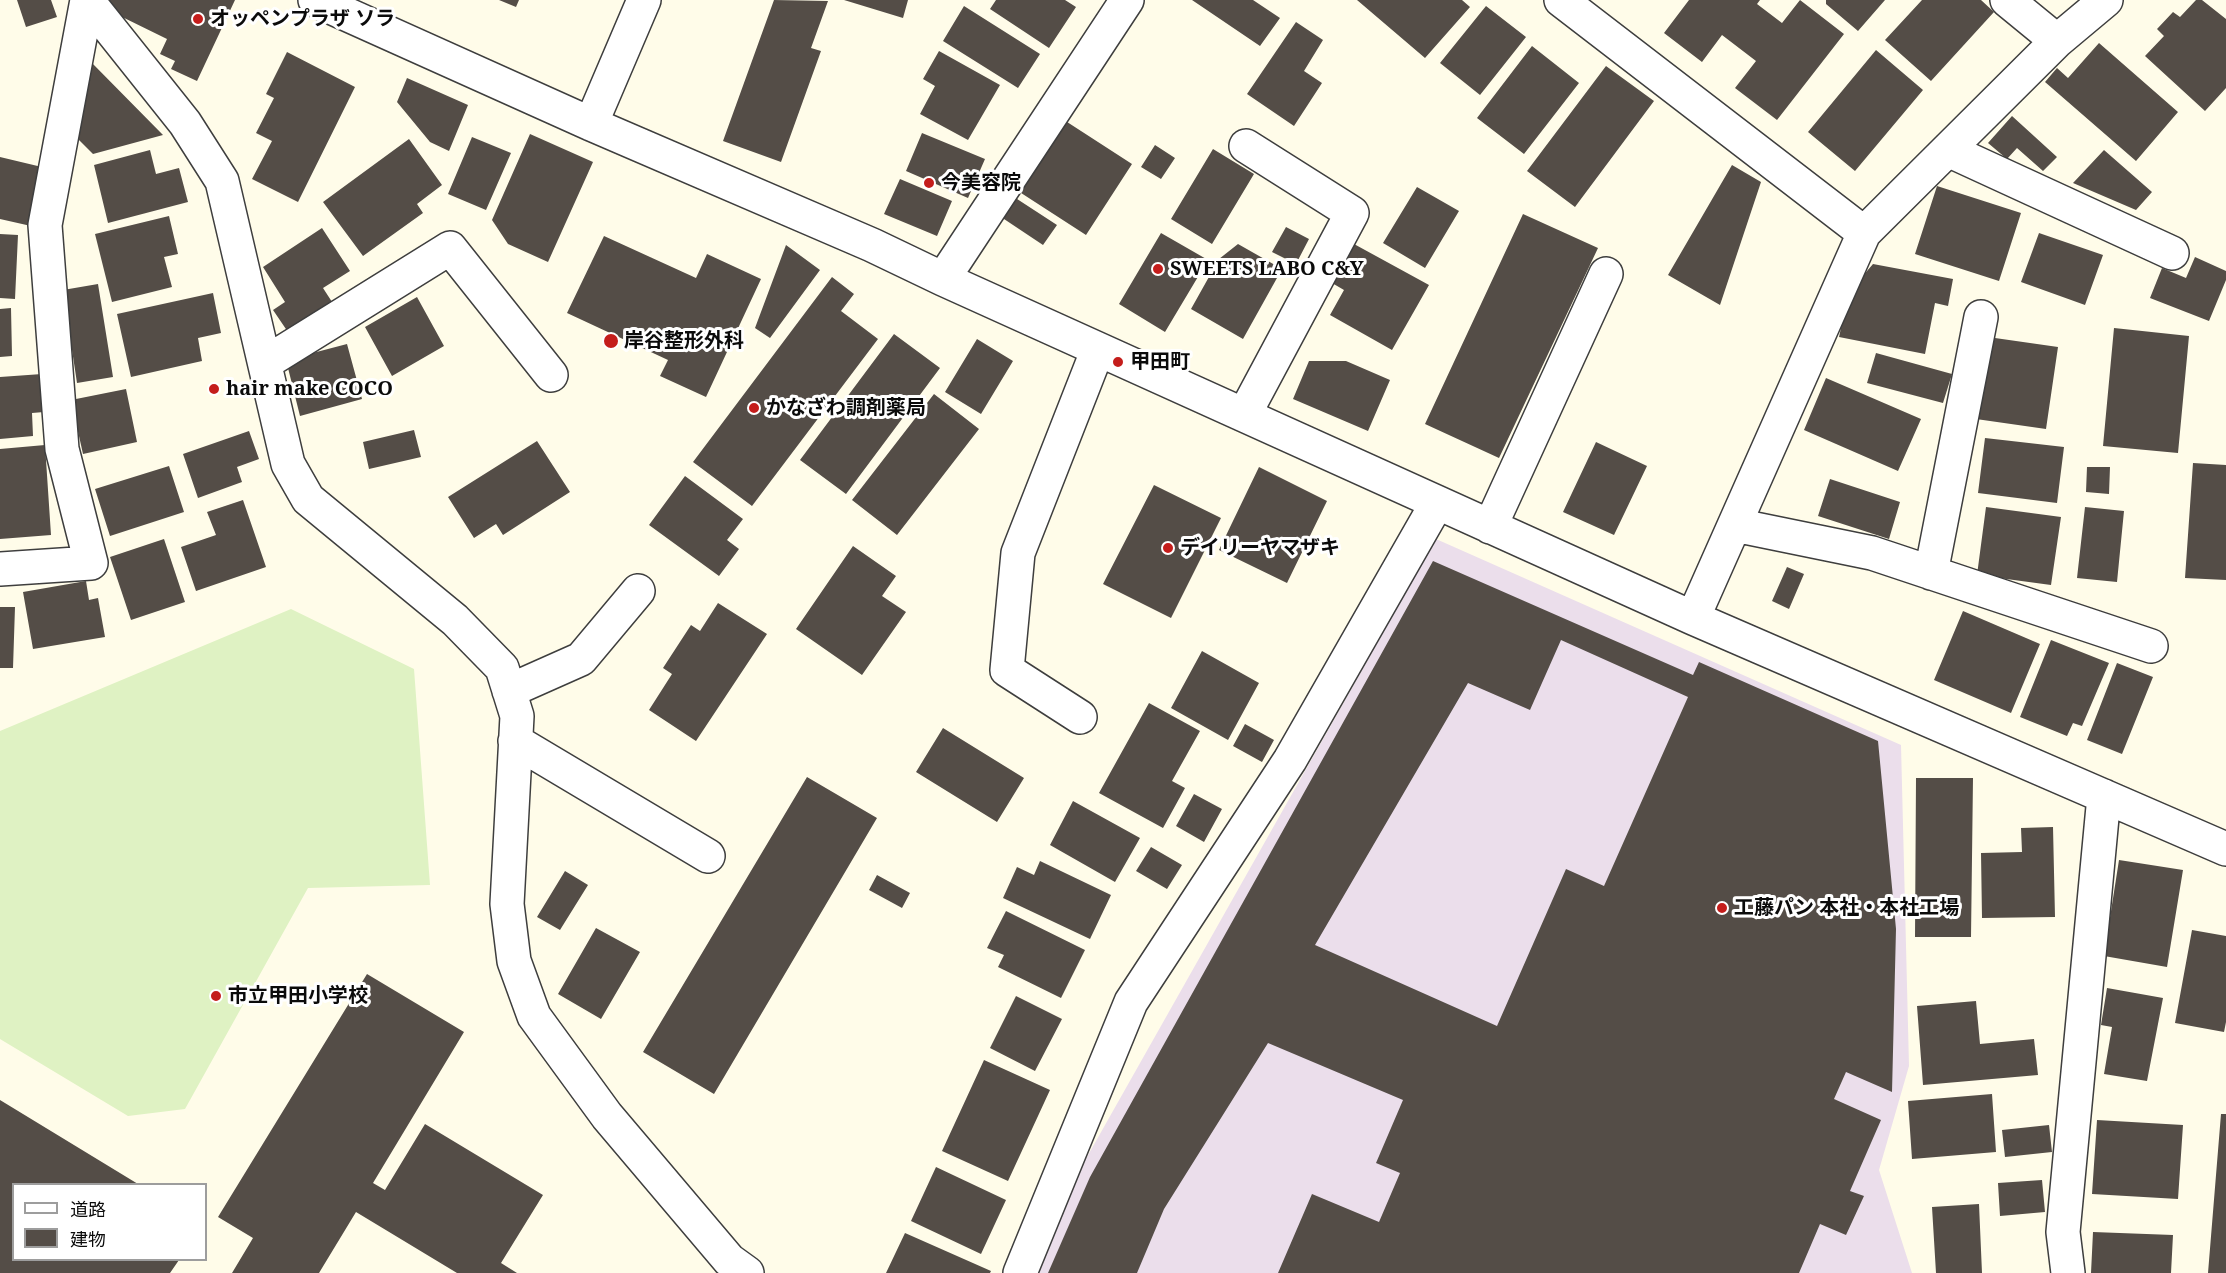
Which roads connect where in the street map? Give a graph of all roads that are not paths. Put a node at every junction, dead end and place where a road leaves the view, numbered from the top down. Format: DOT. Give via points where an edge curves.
graph roads {
  1 [pos="87,0"];
  2 [pos="315,0"];
  3 [pos="644,0"];
  4 [pos="1127,0"];
  5 [pos="1561,0"];
  6 [pos="2007,0"];
  7 [pos="2106,0"];
  8 [pos="2057,41"];
  9 [pos="591,124"];
  10 [pos="1246,146"];
  11 [pos="1948,150"];
  12 [pos="1864,233"];
  13 [pos="2172,253"];
  14 [pos="1606,274"];
  15 [pos="943,279"];
  16 [pos="1981,317"];
  17 [pos="1098,349"];
  18 [pos="265,363"];
  19 [pos="551,375"];
  20 [pos="1244,415"];
  21 [pos="1437,503"];
  22 [pos="1735,525"];
  23 [pos="1490,526"];
  24 [pos="0,569"];
  25 [pos="1931,573"];
  26 [pos="638,591"];
  27 [pos="1693,618"];
  28 [pos="2151,646"];
  29 [pos="509,691"];
  30 [pos="1080,717"];
  31 [pos="515,741"];
  32 [pos="2104,796"];
  33 [pos="2226,849"];
  34 [pos="708,856"];
  35 [pos="747,1273"];
  36 [pos="1020,1273"];
  37 [pos="2068,1273"];
  1 -- 18 [label="street" via="185,123 222,182"];
  1 -- 24 [label="street" via="45,225 62,449 91,563"];
  2 -- 9 [label="street"];
  3 -- 9 [label="street"];
  4 -- 15 [label="street"];
  5 -- 12 [label="street"];
  6 -- 8 [label="street"];
  7 -- 8 [label="street"];
  8 -- 11 [label="street"];
  9 -- 15 [label="street"];
  10 -- 20 [label="street" via="1352,213"];
  11 -- 12 [label="street"];
  11 -- 13 [label="street"];
  12 -- 22 [label="street"];
  14 -- 23 [label="street"];
  15 -- 17 [label="street"];
  16 -- 25 [label="street"];
  17 -- 20 [label="street"];
  17 -- 30 [label="street" via="1018,553 1007,670"];
  18 -- 19 [label="street" via="450,248"];
  18 -- 29 [label="street" via="288,464 308,499 455,620 502,668"];
  20 -- 21 [label="street"];
  21 -- 23 [label="street"];
  21 -- 36 [label="street" via="1290,760 1131,1002"];
  22 -- 25 [label="street" via="1872,554"];
  22 -- 27 [label="street"];
  23 -- 27 [label="street"];
  25 -- 28 [label="street"];
  26 -- 29 [label="street" via="581,659"];
  27 -- 32 [label="street"];
  29 -- 31 [label="street" via="517,716"];
  31 -- 34 [label="street"];
  31 -- 35 [label="street" via="507,904 514,961 534,1016 607,1116 729,1260"];
  32 -- 33 [label="street"];
  32 -- 37 [label="street" via="2063,1232"];
}
